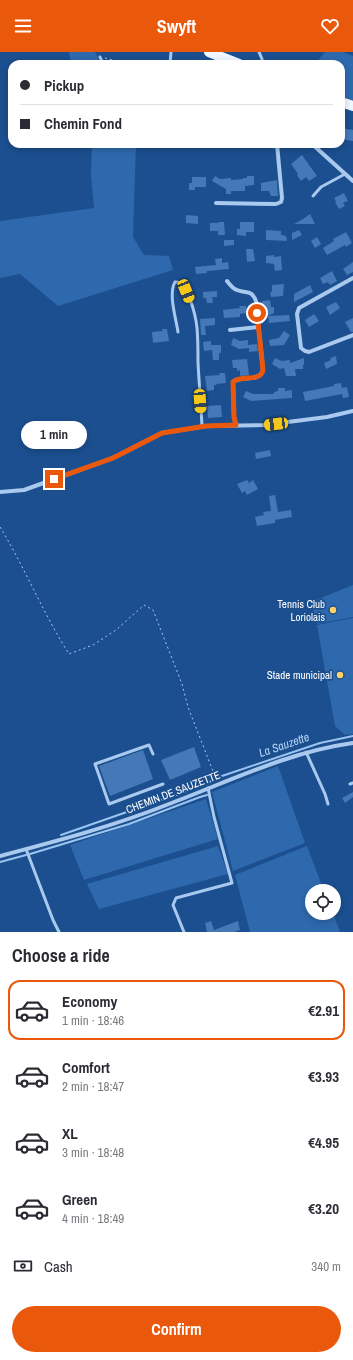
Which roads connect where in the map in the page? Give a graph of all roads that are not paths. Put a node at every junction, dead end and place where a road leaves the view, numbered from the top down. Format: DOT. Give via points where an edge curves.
graph roads {
  1 [pos="209,52"];
  2 [pos="259,52"];
  3 [pos="100,57"];
  4 [pos="262,59"];
  5 [pos="101,60"];
  6 [pos="228,60"];
  7 [pos="278,148"];
  8 [pos="316,148"];
  9 [pos="345,174"];
  10 [pos="353,181"];
  11 [pos="313,196"];
  12 [pos="216,203"];
  13 [pos="353,278"];
  14 [pos="227,281"];
  15 [pos="258,327"];
  16 [pos="230,330"];
  17 [pos="178,332"];
  18 [pos="353,335"];
  19 [pos="353,411"];
  20 [pos="236,425"];
  21 [pos="202,426"];
  22 [pos="0,492"];
  23 [pos="353,744"];
  24 [pos="306,752"];
  25 [pos="153,754"];
  26 [pos="162,784"];
  27 [pos="208,788"];
  28 [pos="328,804"];
  29 [pos="26,849"];
  30 [pos="0,856"];
  31 [pos="60,932"];
  32 [pos="184,932"];
  1 -- 6 [label="main road"];
  2 -- 4 [label="lane"];
  3 -- 5 [label="lane"];
  7 -- 12 [label="street" via="281,202"];
  8 -- 9 [label="street"];
  9 -- 10 [label="street"];
  9 -- 11 [label="lane" via="321,187"];
  13 -- 18 [label="street" via="297,310 301,348 305,351 309,352"];
  14 -- 15 [label="street" via="236,290 254,295"];
  15 -- 16 [label="street"];
  15 -- 20 [label="street" via="263,373 258,377 233,382"];
  17 -- 21 [label="lane" via="173,288 178,281 181,282 192,305 197,328"];
  19 -- 20 [label="street" via="264,425"];
  20 -- 21 [label="street"];
  21 -- 22 [label="street" via="162,433 113,458 24,490"];
  23 -- 24 [label="street, CHEMIN DE SAUZETTE"];
  24 -- 27 [label="street, CHEMIN DE SAUZETTE"];
  24 -- 28 [label="lane"];
  25 -- 26 [label="lane" via="149,744 95,764 109,804"];
  27 -- 29 [label="street, CHEMIN DE SAUZETTE" via="132,818"];
  27 -- 32 [label="lane" via="232,883 176,898 173,905"];
  29 -- 30 [label="street, CHEMIN DE SAUZETTE"];
  29 -- 31 [label="lane"];
}
